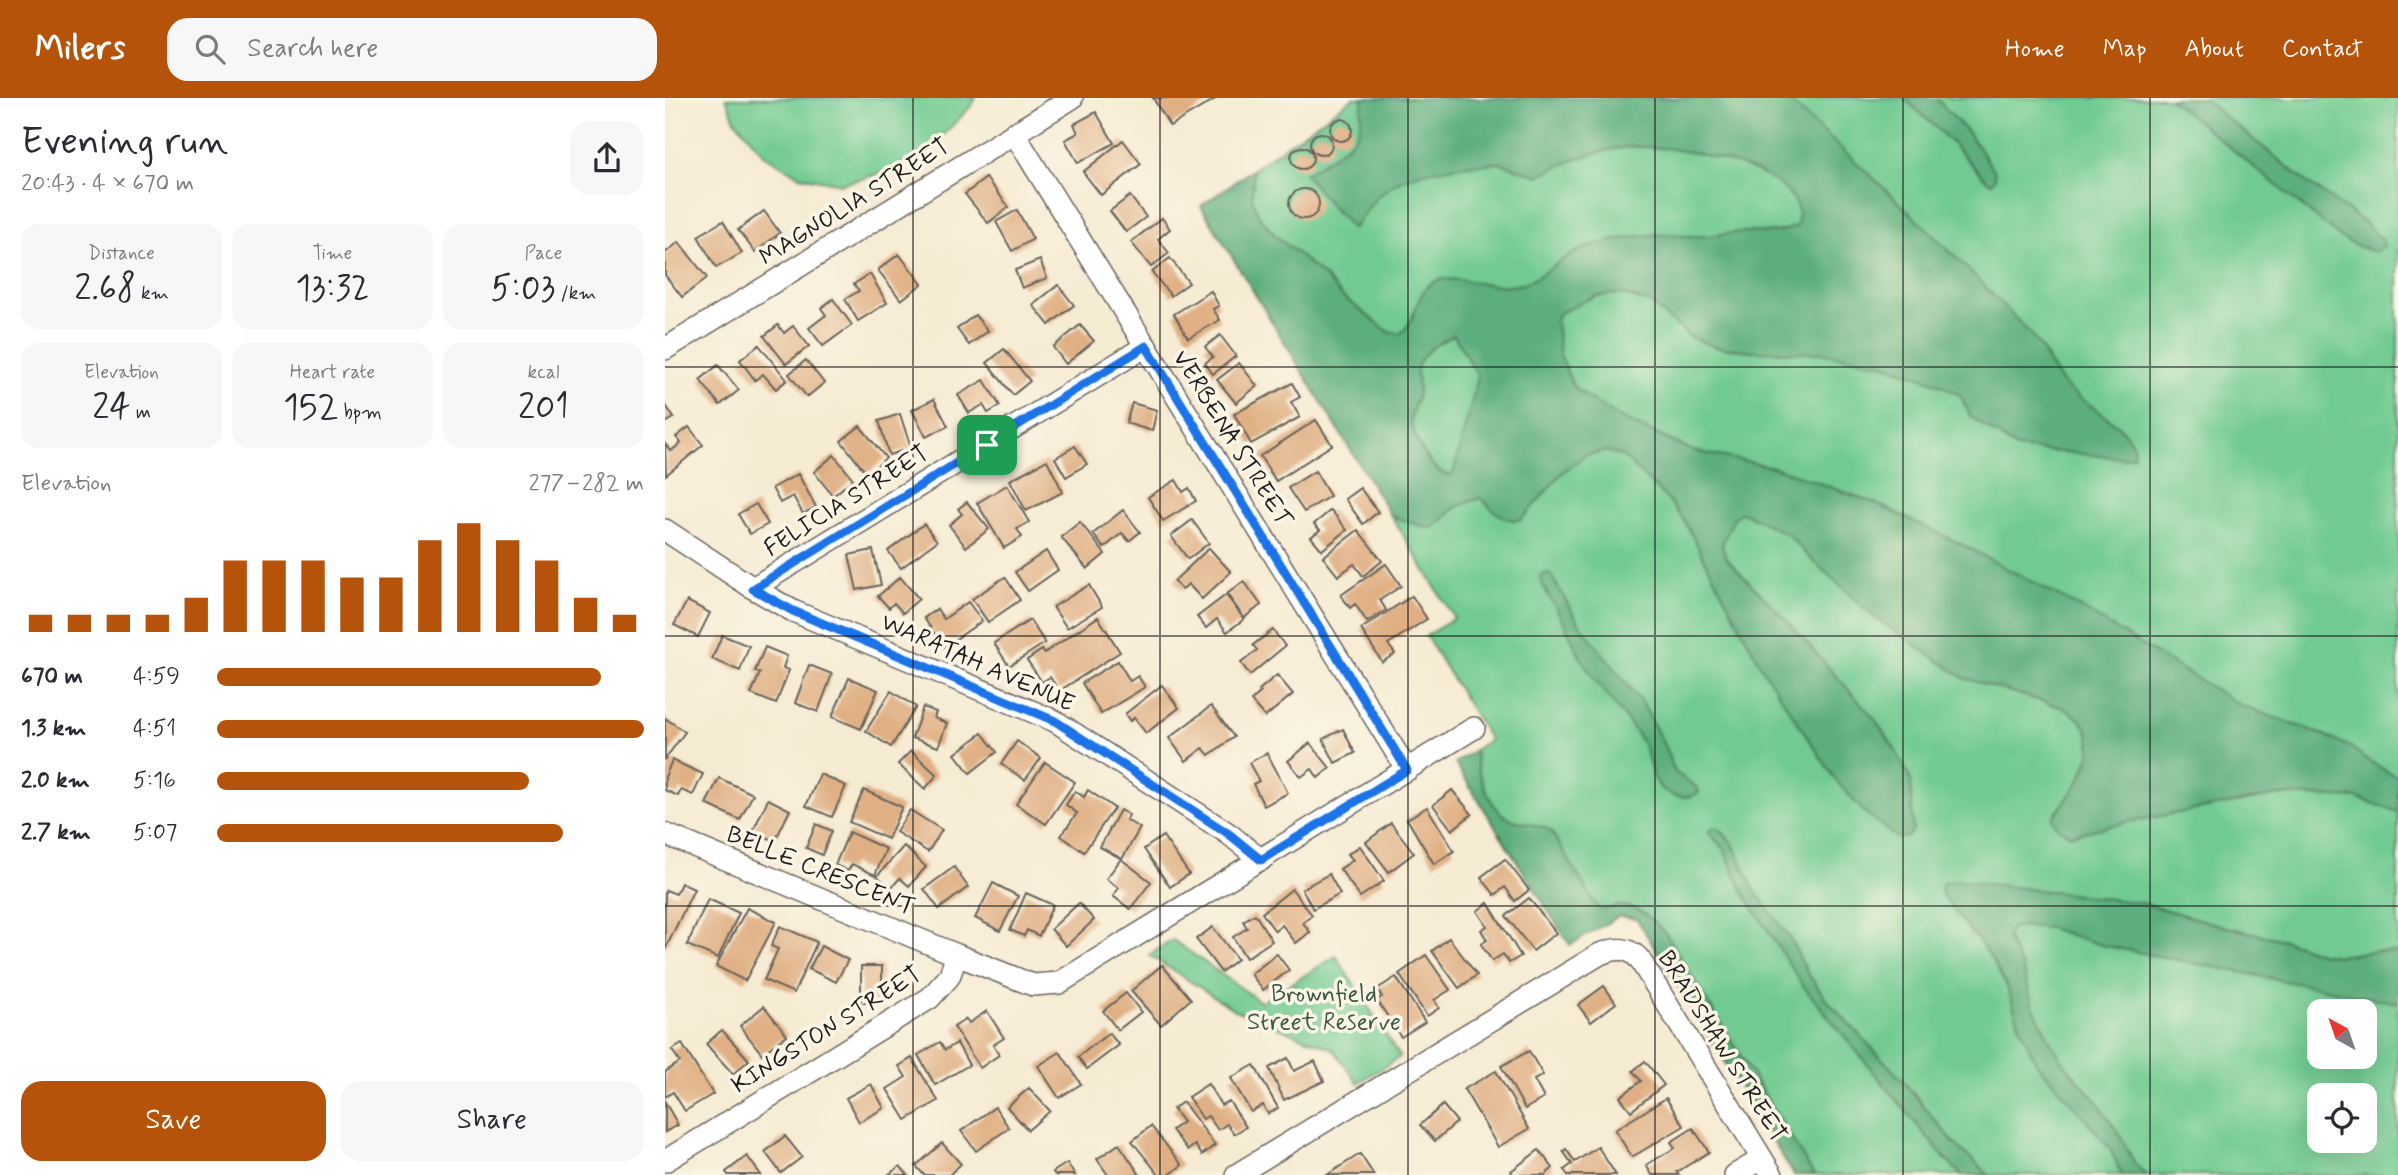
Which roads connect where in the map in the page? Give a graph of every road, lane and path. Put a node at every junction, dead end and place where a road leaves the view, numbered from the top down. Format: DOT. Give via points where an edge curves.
graph roads {
  1 [pos="1072,98"];
  2 [pos="1014,133"];
  3 [pos="1146,346"];
  4 [pos="665,349"];
  5 [pos="665,530"];
  6 [pos="753,589"];
  7 [pos="1474,729"];
  8 [pos="1407,770"];
  9 [pos="665,834"];
  10 [pos="1261,860"];
  11 [pos="957,955"];
  12 [pos="665,1161"];
  13 [pos="1767,1167"];
  14 [pos="1236,1175"];
  15 [pos="1735,1175"];
  1 -- 2 [label="street, MAGNOLIA STREET"];
  2 -- 3 [label="street, VERBENA STREET"];
  2 -- 4 [label="street, MAGNOLIA STREET"];
  3 -- 6 [label="street, FELICIA STREET"];
  3 -- 8 [label="street, VERBENA STREET"];
  5 -- 6 [label="street, WARATAH AVENUE"];
  6 -- 10 [label="street, WARATAH AVENUE" via="803,615 1055,721 1229,834"];
  7 -- 8 [label="street"];
  8 -- 10 [label="street"];
  9 -- 11 [label="street, BELLE CRESCENT"];
  10 -- 11 [label="street" via="1059,983 1033,985"];
  11 -- 12 [label="street, KINGSTON STREET" via="949,977 930,998"];
  13 -- 14 [label="street, BRADSHAW STREET" via="1640,960 1625,950 1600,954"];
  13 -- 15 [label="street"];
}
